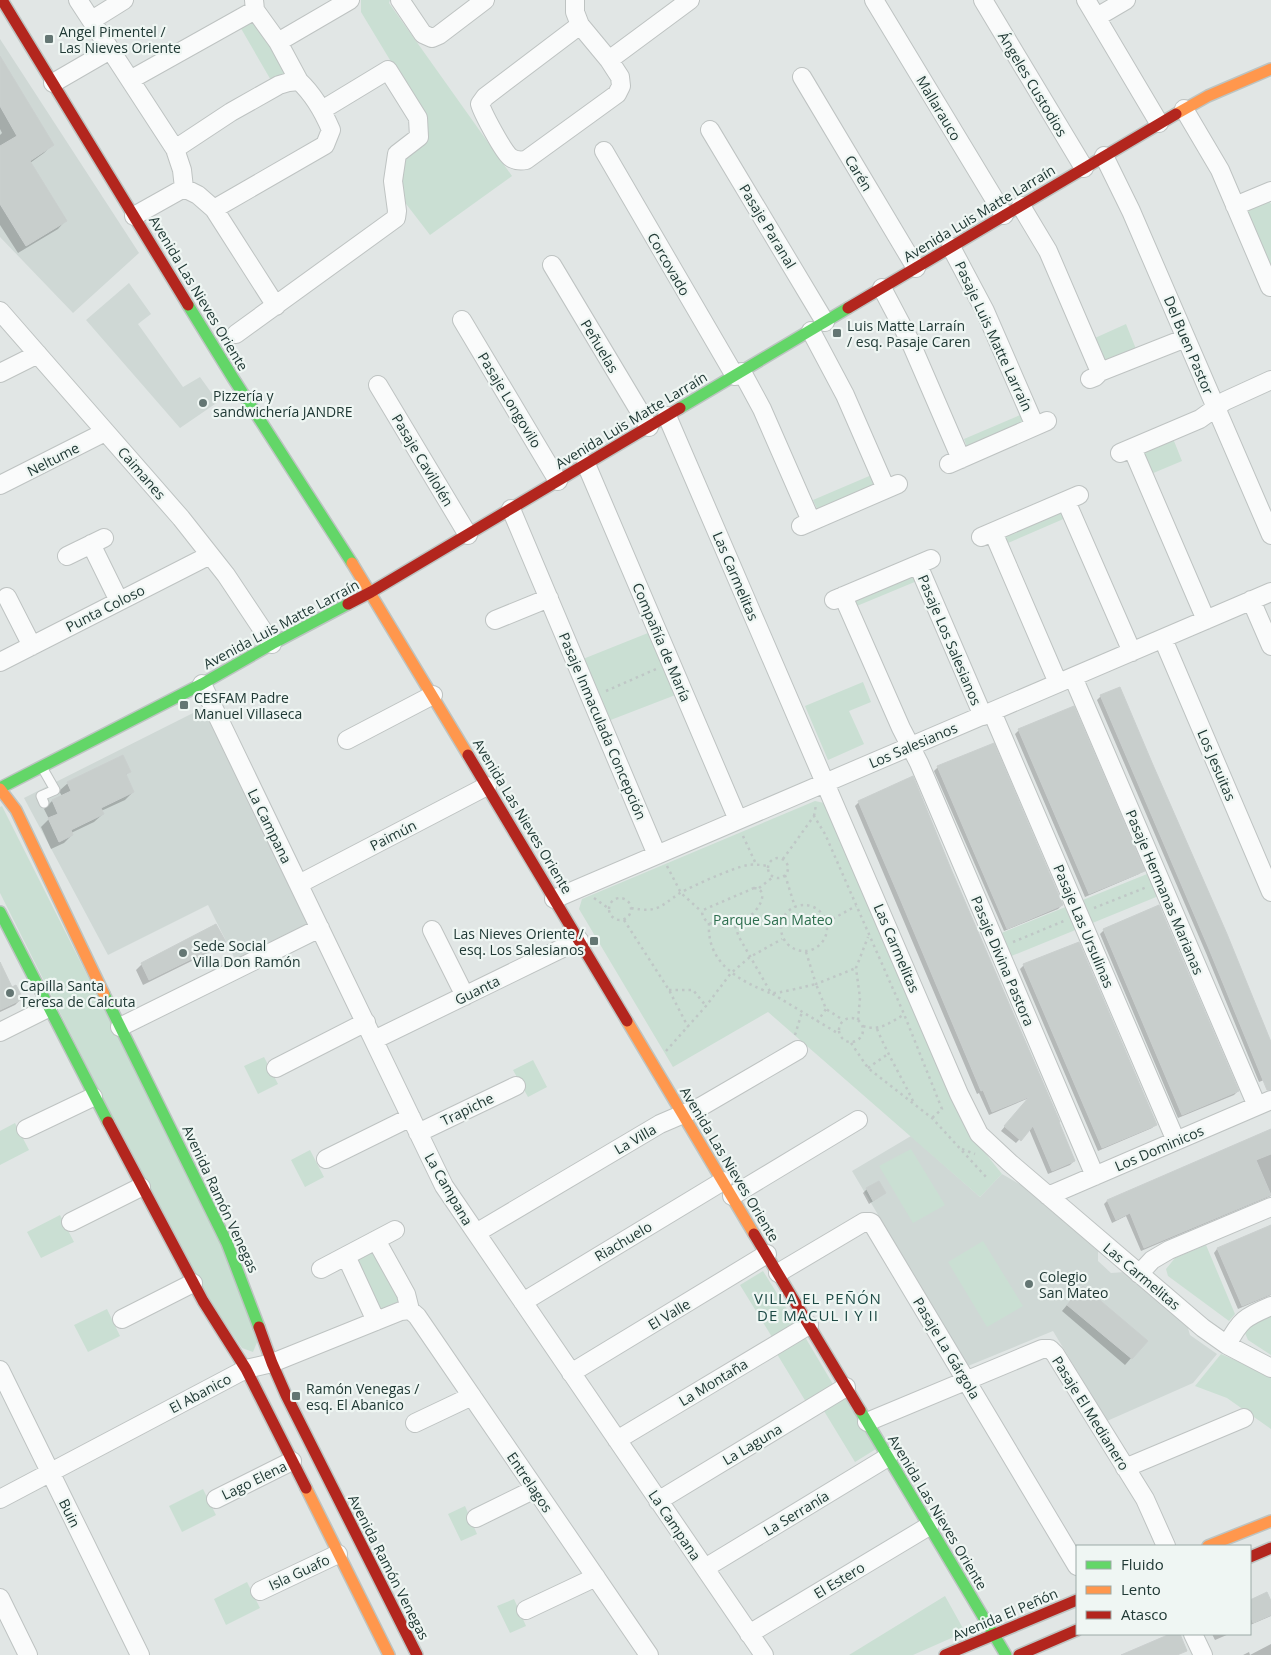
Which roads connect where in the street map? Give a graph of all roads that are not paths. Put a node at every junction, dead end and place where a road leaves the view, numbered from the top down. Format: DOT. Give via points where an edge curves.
graph roads {
  1 [pos="78,0"];
  2 [pos="124,0"];
  3 [pos="350,0"];
  4 [pos="400,0"];
  5 [pos="485,0"];
  6 [pos="575,0"];
  7 [pos="690,0"];
  8 [pos="874,0"];
  9 [pos="982,0"];
  10 [pos="1086,0"];
  11 [pos="1126,0"];
  12 [pos="5,3"];
  13 [pos="254,5"];
  14 [pos="1097,18"];
  15 [pos="92,20"];
  16 [pos="580,25"];
  17 [pos="278,42"];
  18 [pos="110,50"];
  19 [pos="610,60"];
  20 [pos="1271,69"];
  21 [pos="802,77"];
  22 [pos="130,80"];
  23 [pos="299,81"];
  24 [pos="52,83"];
  25 [pos="1184,109"];
  26 [pos="322,110"];
  27 [pos="1160,123"];
  28 [pos="710,130"];
  29 [pos="174,149"];
  30 [pos="604,151"];
  31 [pos="1104,156"];
  32 [pos="1084,168"];
  33 [pos="184,188"];
  34 [pos="1271,191"];
  35 [pos="1021,206"];
  36 [pos="1235,206"];
  37 [pos="214,209"];
  38 [pos="1004,215"];
  39 [pos="134,216"];
  40 [pos="951,247"];
  41 [pos="552,265"];
  42 [pos="916,268"];
  43 [pos="882,288"];
  44 [pos="1266,290"];
  45 [pos="276,306"];
  46 [pos="0,311"];
  47 [pos="462,320"];
  48 [pos="818,326"];
  49 [pos="236,334"];
  50 [pos="1186,338"];
  51 [pos="38,354"];
  52 [pos="0,373"];
  53 [pos="738,374"];
  54 [pos="1271,380"];
  55 [pos="378,385"];
  56 [pos="1216,408"];
  57 [pos="667,416"];
  58 [pos="649,427"];
  59 [pos="105,432"];
  60 [pos="586,464"];
  61 [pos="558,481"];
  62 [pos="0,485"];
  63 [pos="511,509"];
  64 [pos="468,535"];
  65 [pos="1271,535"];
  66 [pos="210,554"];
  67 [pos="67,556"];
  68 [pos="371,592"];
  69 [pos="1271,592"];
  70 [pos="7,597"];
  71 [pos="549,598"];
  72 [pos="1252,600"];
  73 [pos="120,601"];
  74 [pos="496,620"];
  75 [pos="1206,620"];
  76 [pos="1162,639"];
  77 [pos="272,644"];
  78 [pos="32,646"];
  79 [pos="1271,646"];
  80 [pos="1132,652"];
  81 [pos="0,662"];
  82 [pos="1065,680"];
  83 [pos="202,684"];
  84 [pos="433,695"];
  85 [pos="987,714"];
  86 [pos="347,740"];
  87 [pos="910,746"];
  88 [pos="42,767"];
  89 [pos="826,783"];
  90 [pos="487,786"];
  91 [pos="0,788"];
  92 [pos="44,803"];
  93 [pos="738,820"];
  94 [pos="657,855"];
  95 [pos="299,884"];
  96 [pos="1271,892"];
  97 [pos="554,899"];
  98 [pos="0,912"];
  99 [pos="320,928"];
  100 [pos="432,930"];
  101 [pos="579,940"];
  102 [pos="465,996"];
  103 [pos="48,1008"];
  104 [pos="366,1022"];
  105 [pos="120,1027"];
  106 [pos="0,1032"];
  107 [pos="374,1040"];
  108 [pos="798,1050"];
  109 [pos="276,1068"];
  110 [pos="516,1086"];
  111 [pos="93,1097"];
  112 [pos="1264,1103"];
  113 [pos="683,1114"];
  114 [pos="858,1120"];
  115 [pos="414,1125"];
  116 [pos="26,1129"];
  117 [pos="1176,1141"];
  118 [pos="326,1159"];
  119 [pos="1095,1176"];
  120 [pos="723,1181"];
  121 [pos="141,1187"];
  122 [pos="732,1196"];
  123 [pos="1048,1196"];
  124 [pos="1271,1207"];
  125 [pos="71,1222"];
  126 [pos="396,1230"];
  127 [pos="476,1233"];
  128 [pos="376,1240"];
  129 [pos="767,1254"];
  130 [pos="346,1256"];
  131 [pos="321,1269"];
  132 [pos="778,1273"];
  133 [pos="1138,1274"];
  134 [pos="193,1284"];
  135 [pos="523,1302"];
  136 [pos="1271,1306"];
  137 [pos="410,1310"];
  138 [pos="122,1319"];
  139 [pos="376,1321"];
  140 [pos="809,1325"];
  141 [pos="1227,1345"];
  142 [pos="272,1363"];
  143 [pos="1271,1368"];
  144 [pos="246,1369"];
  145 [pos="0,1370"];
  146 [pos="571,1373"];
  147 [pos="966,1381"];
  148 [pos="846,1387"];
  149 [pos="472,1396"];
  150 [pos="1244,1418"];
  151 [pos="867,1422"];
  152 [pos="415,1423"];
  153 [pos="617,1440"];
  154 [pos="888,1457"];
  155 [pos="292,1461"];
  156 [pos="1125,1468"];
  157 [pos="50,1472"];
  158 [pos="535,1489"];
  159 [pos="0,1498"];
  160 [pos="216,1499"];
  161 [pos="658,1501"];
  162 [pos="476,1518"];
  163 [pos="1271,1521"];
  164 [pos="930,1526"];
  165 [pos="1166,1545"];
  166 [pos="1211,1545"];
  167 [pos="1270,1552"];
  168 [pos="338,1554"];
  169 [pos="1251,1557"];
  170 [pos="1076,1564"];
  171 [pos="705,1568"];
  172 [pos="596,1577"];
  173 [pos="260,1591"];
  174 [pos="0,1598"];
  175 [pos="1076,1600"];
  176 [pos="526,1610"];
  177 [pos="1076,1630"];
  178 [pos="749,1634"];
  179 [pos="994,1634"];
  180 [pos="1193,1635"];
  181 [pos="28,1655"];
  182 [pos="140,1655"];
  183 [pos="389,1655"];
  184 [pos="417,1655"];
  185 [pos="649,1655"];
  186 [pos="764,1655"];
  187 [pos="945,1655"];
  188 [pos="1006,1655"];
  189 [pos="1019,1655"];
  190 [pos="1203,1655"];
  1 -- 15 [label="street"];
  2 -- 15 [label="street"];
  3 -- 17 [label="street"];
  4 -- 5 [label="street" via="423,34 432,38"];
  6 -- 16 [label="street"];
  7 -- 19 [label="street"];
  8 -- 38 [label="street, Mallarauco"];
  9 -- 32 [label="street, Ángeles Custodios"];
  10 -- 14 [label="street"];
  11 -- 14 [label="street"];
  12 -- 24 [label="street, Avenida Las Nieves Oriente"];
  13 -- 17 [label="street"];
  13 -- 22 [label="street"];
  14 -- 27 [label="street"];
  15 -- 18 [label="street"];
  16 -- 19 [label="street"];
  16 -- 19 [label="street" via="480,104 510,157 526,160 617,94 622,86"];
  17 -- 23 [label="street"];
  18 -- 22 [label="street"];
  18 -- 24 [label="street"];
  20 -- 25 [label="street, Avenida Luis Matte Larraín"];
  21 -- 42 [label="street, Carén"];
  22 -- 29 [label="street"];
  23 -- 26 [label="street" via="311,92"];
  23 -- 29 [label="street" via="279,85"];
  24 -- 39 [label="street, Avenida Las Nieves Oriente"];
  25 -- 27 [label="street, Avenida Luis Matte Larraín"];
  25 -- 36 [label="street" via="1220,170"];
  26 -- 37 [label="street" via="331,130 325,145"];
  26 -- 45 [label="street" via="388,70 418,118 419,137 397,154 393,181 396,218"];
  27 -- 31 [label="street, Avenida Luis Matte Larraín"];
  28 -- 48 [label="street, Pasaje Paranal"];
  29 -- 33 [label="street" via="182,170"];
  30 -- 53 [label="street, Corcovado"];
  31 -- 32 [label="street, Avenida Luis Matte Larraín"];
  31 -- 50 [label="street, Del Buen Pastor"];
  32 -- 35 [label="street, Avenida Luis Matte Larraín"];
  33 -- 37 [label="street"];
  33 -- 39 [label="street"];
  34 -- 36 [label="street"];
  35 -- 38 [label="street, Avenida Luis Matte Larraín"];
  35 -- 50 [label="street" via="1048,251 1095,376"];
  36 -- 44 [label="street"];
  37 -- 45 [label="street"];
  38 -- 40 [label="street, Avenida Luis Matte Larraín"];
  39 -- 68 [label="street, Avenida Las Nieves Oriente" via="233,378"];
  40 -- 42 [label="street, Avenida Luis Matte Larraín"];
  40 -- 43 [label="street, Pasaje Luis Matte Larraín" via="1042,424 955,461 910,341"];
  41 -- 58 [label="street, Peñuelas"];
  42 -- 43 [label="street, Avenida Luis Matte Larraín"];
  43 -- 48 [label="street, Avenida Luis Matte Larraín"];
  45 -- 49 [label="street"];
  46 -- 51 [label="street, Caimanes"];
  47 -- 61 [label="street, Pasaje Longovilo"];
  48 -- 53 [label="street, Avenida Luis Matte Larraín"];
  48 -- 53 [label="street" via="845,395 892,487 806,524 766,417"];
  50 -- 56 [label="street, Del Buen Pastor"];
  51 -- 52 [label="street"];
  51 -- 59 [label="street, Caimanes"];
  53 -- 57 [label="street, Avenida Luis Matte Larraín"];
  54 -- 56 [label="street" via="1234,396"];
  55 -- 64 [label="street, Pasaje Cavilolén"];
  56 -- 65 [label="street, Del Buen Pastor"];
  56 -- 75 [label="street" via="1200,419 1126,450"];
  57 -- 58 [label="street, Avenida Luis Matte Larraín"];
  57 -- 89 [label="street, Las Carmelitas"];
  58 -- 60 [label="street, Avenida Luis Matte Larraín"];
  59 -- 62 [label="street, Neltume"];
  59 -- 66 [label="street, Caimanes"];
  60 -- 61 [label="street, Avenida Luis Matte Larraín"];
  60 -- 93 [label="street, Compañía de María"];
  61 -- 63 [label="street, Avenida Luis Matte Larraín"];
  63 -- 64 [label="street, Avenida Luis Matte Larraín"];
  63 -- 71 [label="street, Pasaje Inmaculada Concepción"];
  64 -- 68 [label="street, Avenida Luis Matte Larraín"];
  66 -- 73 [label="street, Punta Coloso"];
  66 -- 77 [label="street, Caimanes"];
  67 -- 73 [label="street" via="97,541"];
  68 -- 77 [label="street, Avenida Luis Matte Larraín"];
  68 -- 84 [label="street, Avenida Las Nieves Oriente"];
  69 -- 72 [label="street, Los Salesianos"];
  70 -- 78 [label="street"];
  71 -- 74 [label="street"];
  71 -- 94 [label="street, Pasaje Inmaculada Concepción"];
  72 -- 75 [label="street, Los Salesianos"];
  72 -- 79 [label="street"];
  73 -- 78 [label="street, Punta Coloso"];
  75 -- 76 [label="street, Los Salesianos"];
  76 -- 80 [label="street, Los Salesianos"];
  76 -- 96 [label="street, Los Jesuitas"];
  77 -- 83 [label="street, Avenida Luis Matte Larraín"];
  78 -- 81 [label="street, Punta Coloso"];
  80 -- 82 [label="street, Los Salesianos"];
  80 -- 82 [label="street, Pasaje Hermanas Marianas" via="1072,498 987,535"];
  82 -- 85 [label="street, Los Salesianos"];
  82 -- 112 [label="street, Pasaje Hermanas Marianas"];
  83 -- 88 [label="street, Avenida Luis Matte Larraín"];
  83 -- 95 [label="street, La Campana"];
  84 -- 86 [label="street"];
  84 -- 90 [label="street, Avenida Las Nieves Oriente"];
  85 -- 87 [label="street, Los Salesianos"];
  85 -- 87 [label="street, Pasaje Los Salesianos" via="924,562 839,598"];
  85 -- 117 [label="street, Pasaje Las Ursulinas"];
  87 -- 89 [label="street, Los Salesianos"];
  87 -- 119 [label="street, Pasaje Divina Pastora"];
  88 -- 91 [label="street, Avenida Luis Matte Larraín"];
  88 -- 92 [label="lane" via="55,790 41,796"];
  89 -- 93 [label="street, Los Salesianos"];
  89 -- 123 [label="street, Las Carmelitas" via="974,1126 990,1146"];
  90 -- 95 [label="street, Paimún"];
  90 -- 97 [label="street, Avenida Las Nieves Oriente"];
  91 -- 105 [label="street, Avenida Ramón Venegas" via="16,810"];
  93 -- 94 [label="street, Los Salesianos"];
  94 -- 97 [label="street, Los Salesianos"];
  95 -- 99 [label="street, La Campana"];
  97 -- 101 [label="street, Avenida Las Nieves Oriente"];
  98 -- 103 [label="street"];
  99 -- 104 [label="street, La Campana"];
  99 -- 105 [label="street"];
  100 -- 102 [label="street"];
  101 -- 102 [label="street, Guanta"];
  101 -- 113 [label="street, Avenida Las Nieves Oriente"];
  102 -- 107 [label="street, Guanta"];
  103 -- 106 [label="street"];
  103 -- 111 [label="street"];
  104 -- 107 [label="street, La Campana"];
  104 -- 109 [label="street"];
  105 -- 142 [label="street, Avenida Ramón Venegas" via="227,1243"];
  107 -- 115 [label="street, La Campana"];
  108 -- 113 [label="street, La Villa"];
  110 -- 115 [label="street, Trapiche"];
  111 -- 116 [label="street"];
  111 -- 121 [label="street"];
  112 -- 117 [label="street, Los Dominicos"];
  113 -- 120 [label="street, Avenida Las Nieves Oriente"];
  113 -- 127 [label="street, La Villa" via="660,1124"];
  114 -- 122 [label="street"];
  115 -- 118 [label="street, Trapiche"];
  115 -- 127 [label="street, La Campana" via="444,1186"];
  117 -- 119 [label="street, Los Dominicos"];
  119 -- 123 [label="street, Los Dominicos"];
  120 -- 122 [label="street, Avenida Las Nieves Oriente"];
  120 -- 135 [label="street, Riachuelo"];
  121 -- 125 [label="street"];
  121 -- 134 [label="street"];
  122 -- 129 [label="street, Avenida Las Nieves Oriente"];
  123 -- 133 [label="street, Las Carmelitas"];
  124 -- 133 [label="street" via="1170,1250 1152,1260"];
  126 -- 128 [label="street"];
  127 -- 135 [label="street, La Campana"];
  128 -- 130 [label="street"];
  128 -- 137 [label="street" via="406,1294"];
  129 -- 132 [label="street, Avenida Las Nieves Oriente"];
  129 -- 146 [label="street, El Valle"];
  130 -- 131 [label="street"];
  130 -- 139 [label="street"];
  132 -- 140 [label="street, Avenida Las Nieves Oriente"];
  132 -- 147 [label="street, Pasaje La Gárgola" via="864,1222 870,1222"];
  133 -- 141 [label="street, Las Carmelitas"];
  134 -- 138 [label="street"];
  134 -- 144 [label="street"];
  135 -- 146 [label="street, La Campana"];
  136 -- 141 [label="street" via="1242,1321"];
  137 -- 139 [label="street, El Abanico"];
  137 -- 149 [label="street, Entrelagos"];
  139 -- 142 [label="street, El Abanico"];
  140 -- 148 [label="street, Avenida Las Nieves Oriente"];
  140 -- 153 [label="street, La Montaña"];
  141 -- 143 [label="street, Las Carmelitas"];
  142 -- 144 [label="street, El Abanico"];
  142 -- 184 [label="street, Avenida Ramón Venegas"];
  144 -- 155 [label="street"];
  144 -- 157 [label="street, El Abanico"];
  145 -- 157 [label="street, Buin"];
  146 -- 153 [label="street, La Campana"];
  147 -- 151 [label="street, Pasaje El Medianero"];
  147 -- 156 [label="street, Pasaje El Medianero" via="1050,1348"];
  147 -- 170 [label="street, Pasaje La Gárgola"];
  148 -- 151 [label="street, Avenida Las Nieves Oriente"];
  148 -- 161 [label="street, La Laguna"];
  149 -- 152 [label="street"];
  149 -- 158 [label="street, Entrelagos"];
  150 -- 156 [label="street"];
  151 -- 154 [label="street, Avenida Las Nieves Oriente"];
  153 -- 161 [label="street, La Campana"];
  154 -- 164 [label="street, Avenida Las Nieves Oriente"];
  154 -- 171 [label="street, La Serranía"];
  155 -- 160 [label="street, Lago Elena"];
  155 -- 168 [label="street"];
  156 -- 165 [label="street, Pasaje El Medianero" via="1145,1499"];
  157 -- 159 [label="street, El Abanico"];
  157 -- 182 [label="street, Buin"];
  158 -- 162 [label="street"];
  158 -- 172 [label="street, Entrelagos"];
  161 -- 171 [label="street, La Campana"];
  163 -- 166 [label="street"];
  164 -- 178 [label="street, El Estero"];
  164 -- 179 [label="street, Avenida Las Nieves Oriente"];
  167 -- 169 [label="street"];
  168 -- 173 [label="street, Isla Guafo"];
  168 -- 183 [label="street"];
  171 -- 178 [label="street, La Campana"];
  172 -- 176 [label="street"];
  172 -- 185 [label="street, Entrelagos"];
  174 -- 181 [label="street"];
  175 -- 179 [label="street, Avenida El Peñón"];
  177 -- 189 [label="street"];
  178 -- 186 [label="street, La Campana"];
  179 -- 187 [label="street, Avenida El Peñón"];
  179 -- 188 [label="street, Avenida Las Nieves Oriente"];
  180 -- 190 [label="street"];
}
